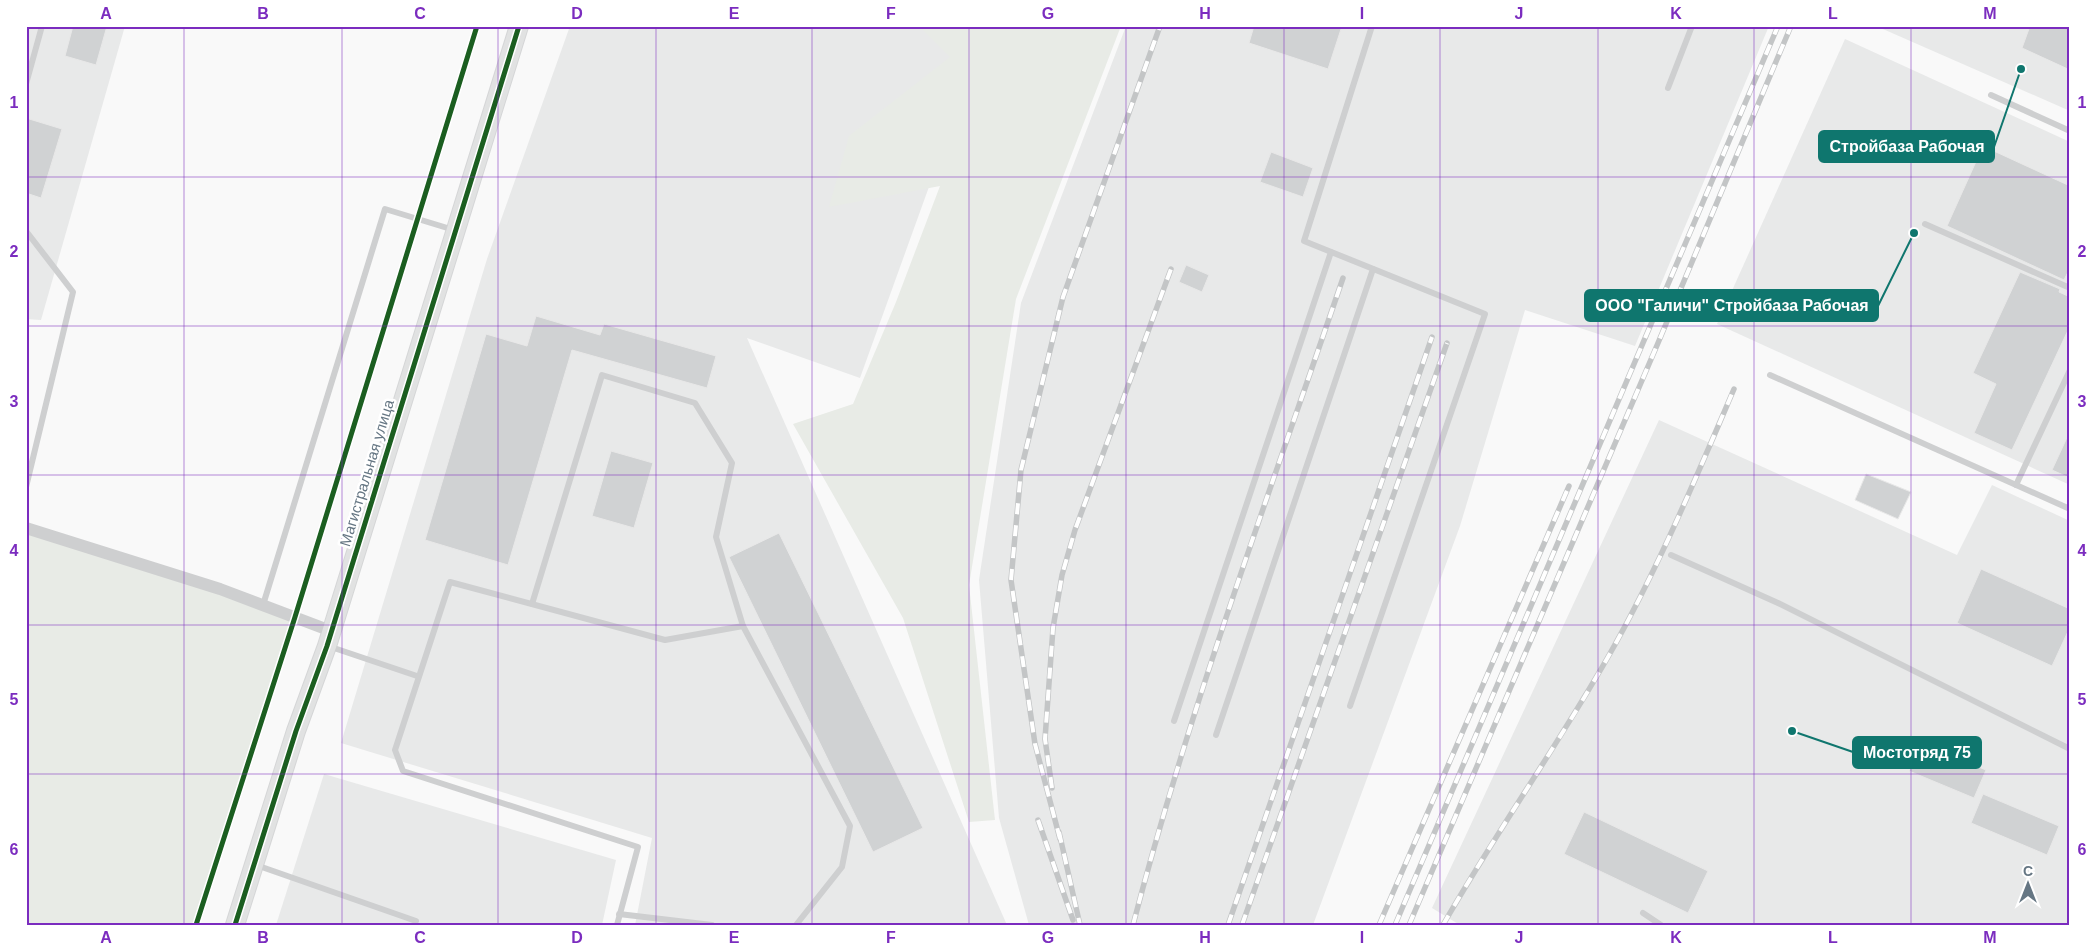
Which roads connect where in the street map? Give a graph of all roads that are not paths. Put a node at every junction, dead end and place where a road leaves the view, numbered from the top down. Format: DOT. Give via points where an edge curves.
graph roads {
  1 [pos="42,26"];
  2 [pos="519,26"];
  3 [pos="1372,26"];
  4 [pos="1692,26"];
  5 [pos="26,84"];
  6 [pos="1668,88"];
  7 [pos="1991,95"];
  8 [pos="2070,131"];
  9 [pos="1925,224"];
  10 [pos="26,231"];
  11 [pos="456,231"];
  12 [pos="1331,252"];
  13 [pos="1374,269"];
  14 [pos="2070,288"];
  15 [pos="2070,370"];
  16 [pos="1770,375"];
  17 [pos="2016,485"];
  18 [pos="26,487"];
  19 [pos="2070,508"];
  20 [pos="26,528"];
  21 [pos="1671,555"];
  22 [pos="532,604"];
  23 [pos="263,605"];
  24 [pos="743,626"];
  25 [pos="329,638"];
  26 [pos="417,676"];
  27 [pos="1350,706"];
  28 [pos="1174,721"];
  29 [pos="1216,735"];
  30 [pos="2070,749"];
  31 [pos="254,864"];
  32 [pos="1643,913"];
  33 [pos="619,914"];
  34 [pos="416,920"];
  35 [pos="235,925"];
  36 [pos="617,925"];
  37 [pos="712,925"];
  38 [pos="796,925"];
  39 [pos="1661,925"];
  1 -- 5 [label="lane"];
  2 -- 11 [label="street, Магистральная улица"];
  3 -- 12 [label="lane" via="1304,241"];
  4 -- 6 [label="lane"];
  7 -- 8 [label="lane"];
  9 -- 14 [label="lane"];
  10 -- 18 [label="lane" via="73,292"];
  11 -- 23 [label="lane" via="385,209"];
  11 -- 25 [label="street, Магистральная улица"];
  12 -- 13 [label="lane"];
  12 -- 28 [label="lane"];
  13 -- 27 [label="lane" via="1485,314"];
  13 -- 29 [label="lane"];
  15 -- 17 [label="lane"];
  16 -- 17 [label="lane"];
  17 -- 19 [label="lane"];
  20 -- 23 [label="street"];
  21 -- 30 [label="lane" via="1778,603"];
  22 -- 24 [label="lane" via="665,640"];
  22 -- 24 [label="lane" via="602,375 695,402 732,463 716,537"];
  22 -- 26 [label="lane" via="450,582"];
  23 -- 25 [label="street"];
  24 -- 38 [label="lane" via="850,826 842,867"];
  25 -- 26 [label="lane"];
  25 -- 31 [label="street, Магистральная улица"];
  26 -- 33 [label="lane" via="395,750 403,771 638,847"];
  31 -- 34 [label="lane"];
  31 -- 35 [label="street, Магистральная улица"];
  32 -- 39 [label="lane"];
  33 -- 36 [label="lane"];
  33 -- 37 [label="lane"];
}
